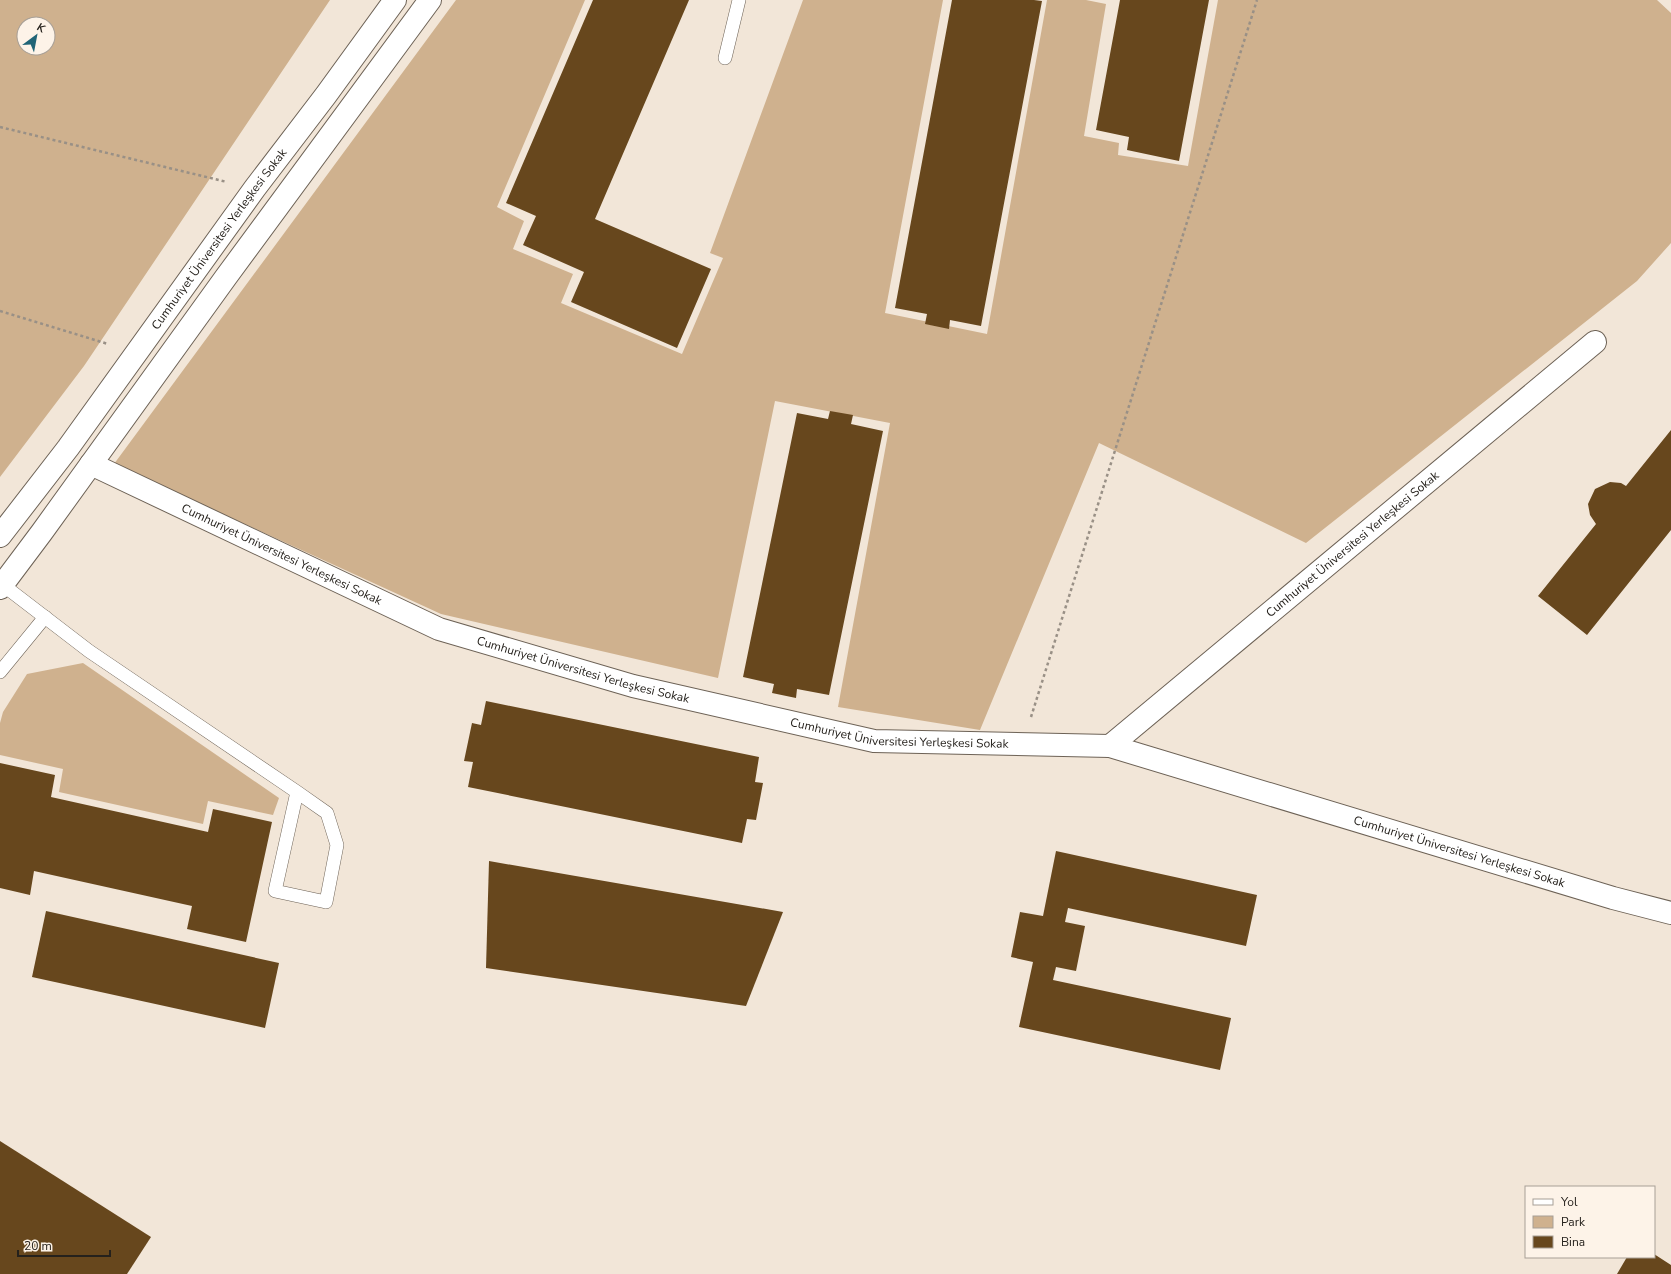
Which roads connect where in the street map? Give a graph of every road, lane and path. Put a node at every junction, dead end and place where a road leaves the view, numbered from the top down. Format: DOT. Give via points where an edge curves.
graph roads {
  1 [pos="395,0"];
  2 [pos="430,0"];
  3 [pos="738,0"];
  4 [pos="1257,0"];
  5 [pos="725,58"];
  6 [pos="0,127"];
  7 [pos="255,188"];
  8 [pos="0,311"];
  9 [pos="1595,342"];
  10 [pos="136,353"];
  11 [pos="90,464"];
  12 [pos="0,536"];
  13 [pos="1,586"];
  14 [pos="45,617"];
  15 [pos="0,672"];
  16 [pos="1022,744"];
  17 [pos="1110,746"];
  18 [pos="297,792"];
  19 [pos="1671,913"];
  1 -- 7 [label="street, Cumhuriyet Üniversitesi Yerleşkesi Sokak"];
  2 -- 11 [label="street"];
  3 -- 5 [label="lane"];
  4 -- 16 [label="path"];
  6 -- 7 [label="path"];
  7 -- 10 [label="street, Cumhuriyet Üniversitesi Yerleşkesi Sokak"];
  8 -- 10 [label="path"];
  9 -- 17 [label="street, Cumhuriyet Üniversitesi Yerleşkesi Sokak"];
  10 -- 12 [label="street, Cumhuriyet Üniversitesi Yerleşkesi Sokak" via="68,448"];
  11 -- 13 [label="street"];
  11 -- 16 [label="street, Cumhuriyet Üniversitesi Yerleşkesi Sokak" via="439,628 633,686 874,741"];
  13 -- 14 [label="lane"];
  14 -- 15 [label="lane"];
  14 -- 18 [label="lane" via="89,651"];
  16 -- 17 [label="street, Cumhuriyet Üniversitesi Yerleşkesi Sokak"];
  17 -- 19 [label="street, Cumhuriyet Üniversitesi Yerleşkesi Sokak" via="1612,898"];
  18 -- 18 [label="lane" via="328,813 337,845 326,902 275,891"];
}
